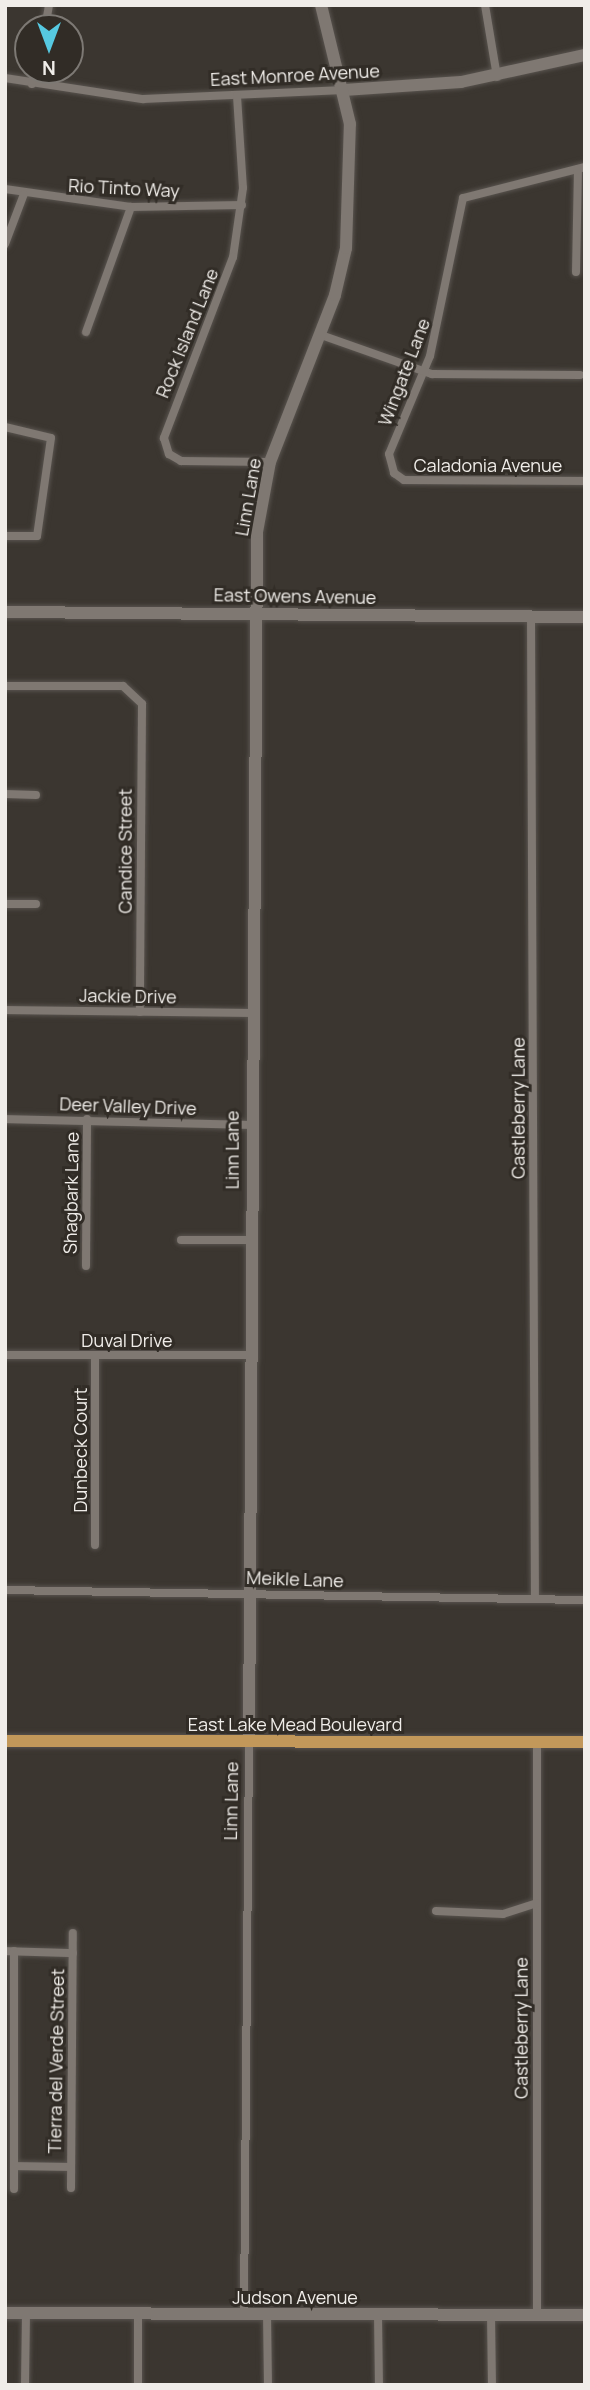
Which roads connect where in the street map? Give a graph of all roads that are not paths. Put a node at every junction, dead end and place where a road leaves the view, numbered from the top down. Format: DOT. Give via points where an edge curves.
graph roads {
  1 [pos="321,5"];
  2 [pos="485,5"];
  3 [pos="585,55"];
  4 [pos="497,77"];
  5 [pos="5,78"];
  6 [pos="32,85"];
  7 [pos="344,90"];
  8 [pos="237,96"];
  9 [pos="582,168"];
  10 [pos="5,189"];
  11 [pos="24,194"];
  12 [pos="242,205"];
  13 [pos="131,206"];
  14 [pos="5,244"];
  15 [pos="576,272"];
  16 [pos="86,332"];
  17 [pos="321,335"];
  18 [pos="424,373"];
  19 [pos="580,375"];
  20 [pos="5,427"];
  21 [pos="270,462"];
  22 [pos="394,473"];
  23 [pos="585,481"];
  24 [pos="5,536"];
  25 [pos="5,612"];
  26 [pos="256,613"];
  27 [pos="531,616"];
  28 [pos="585,617"];
  29 [pos="5,686"];
  30 [pos="5,794"];
  31 [pos="36,795"];
  32 [pos="5,904"];
  33 [pos="36,904"];
  34 [pos="5,1010"];
  35 [pos="140,1012"];
  36 [pos="250,1013"];
  37 [pos="5,1119"];
  38 [pos="87,1119"];
  39 [pos="249,1125"];
  40 [pos="181,1240"];
  41 [pos="248,1240"];
  42 [pos="86,1266"];
  43 [pos="248,1354"];
  44 [pos="5,1355"];
  45 [pos="96,1356"];
  46 [pos="95,1545"];
  47 [pos="5,1590"];
  48 [pos="250,1593"];
  49 [pos="535,1599"];
  50 [pos="585,1600"];
  51 [pos="5,1741"];
  52 [pos="249,1741"];
  53 [pos="537,1741"];
  54 [pos="585,1742"];
  55 [pos="537,1903"];
  56 [pos="436,1911"];
  57 [pos="73,1933"];
  58 [pos="10,1951"];
  59 [pos="73,1953"];
  60 [pos="14,2166"];
  61 [pos="71,2167"];
  62 [pos="71,2188"];
  63 [pos="14,2189"];
  64 [pos="5,2313"];
  65 [pos="26,2313"];
  66 [pos="138,2314"];
  67 [pos="244,2314"];
  68 [pos="267,2314"];
  69 [pos="378,2315"];
  70 [pos="491,2315"];
  71 [pos="537,2315"];
  72 [pos="585,2315"];
  73 [pos="26,2385"];
  74 [pos="138,2385"];
  75 [pos="268,2385"];
  76 [pos="379,2385"];
  77 [pos="492,2385"];
  1 -- 7 [label="street, Linn Lane"];
  2 -- 4 [label="street"];
  3 -- 4 [label="street, East Monroe Avenue"];
  4 -- 7 [label="street, East Monroe Avenue"];
  5 -- 6 [label="street, East Monroe Avenue"];
  6 -- 8 [label="street, East Monroe Avenue" via="143,99"];
  7 -- 8 [label="street, East Monroe Avenue"];
  7 -- 17 [label="street, Linn Lane" via="352,176 346,248"];
  8 -- 12 [label="street, Rock Island Lane"];
  9 -- 15 [label="street"];
  9 -- 18 [label="street, Wingate Lane" via="463,198 445,302"];
  10 -- 11 [label="street, Rio Tinto Way"];
  11 -- 13 [label="street, Rio Tinto Way"];
  11 -- 14 [label="street"];
  12 -- 13 [label="street, Rio Tinto Way"];
  12 -- 21 [label="street, Rock Island Lane" via="224,288 164,438 169,454 181,461"];
  13 -- 16 [label="street"];
  17 -- 18 [label="street"];
  17 -- 21 [label="street, Linn Lane"];
  18 -- 19 [label="street"];
  18 -- 22 [label="street, Wingate Lane" via="389,454"];
  20 -- 24 [label="street" via="51,438 37,537"];
  21 -- 26 [label="street, Linn Lane" via="257,533"];
  22 -- 23 [label="street, Caladonia Avenue" via="404,480"];
  25 -- 26 [label="street, East Owens Avenue"];
  26 -- 27 [label="street, East Owens Avenue"];
  26 -- 36 [label="street, Linn Lane"];
  27 -- 28 [label="street, East Owens Avenue"];
  27 -- 49 [label="street, Castleberry Lane"];
  29 -- 35 [label="street, Candice Street" via="123,686 136,693 142,704"];
  30 -- 31 [label="street"];
  32 -- 33 [label="street"];
  34 -- 35 [label="street, Jackie Drive"];
  35 -- 36 [label="street, Jackie Drive"];
  36 -- 39 [label="street, Linn Lane"];
  37 -- 38 [label="street, Deer Valley Drive"];
  38 -- 39 [label="street, Deer Valley Drive"];
  38 -- 42 [label="street, Shagbark Lane"];
  39 -- 41 [label="street, Linn Lane"];
  40 -- 41 [label="street"];
  41 -- 43 [label="street, Linn Lane"];
  43 -- 45 [label="street, Duval Drive"];
  43 -- 48 [label="street, Linn Lane"];
  44 -- 45 [label="street, Duval Drive"];
  45 -- 46 [label="street, Dunbeck Court"];
  47 -- 48 [label="street, Meikle Lane"];
  48 -- 49 [label="street, Meikle Lane"];
  48 -- 52 [label="street, Linn Lane"];
  49 -- 50 [label="street, Meikle Lane"];
  51 -- 52 [label="main road, East Lake Mead Boulevard"];
  52 -- 53 [label="main road, East Lake Mead Boulevard"];
  52 -- 67 [label="street, Linn Lane"];
  53 -- 54 [label="main road, East Lake Mead Boulevard"];
  53 -- 55 [label="street, Castleberry Lane"];
  55 -- 56 [label="street" via="503,1914"];
  55 -- 71 [label="street, Castleberry Lane"];
  57 -- 59 [label="street, Tierra del Verde Street"];
  58 -- 59 [label="street"];
  58 -- 60 [label="street"];
  59 -- 61 [label="street, Tierra del Verde Street"];
  60 -- 61 [label="street"];
  60 -- 63 [label="street"];
  61 -- 62 [label="street, Tierra del Verde Street"];
  64 -- 65 [label="street, Judson Avenue"];
  65 -- 66 [label="street, Judson Avenue"];
  65 -- 73 [label="street"];
  66 -- 67 [label="street, Judson Avenue"];
  66 -- 74 [label="street"];
  67 -- 68 [label="street, Judson Avenue"];
  68 -- 69 [label="street, Judson Avenue"];
  68 -- 75 [label="street"];
  69 -- 70 [label="street, Judson Avenue"];
  69 -- 76 [label="street"];
  70 -- 71 [label="street, Judson Avenue"];
  70 -- 77 [label="street"];
  71 -- 72 [label="street, Judson Avenue"];
}
